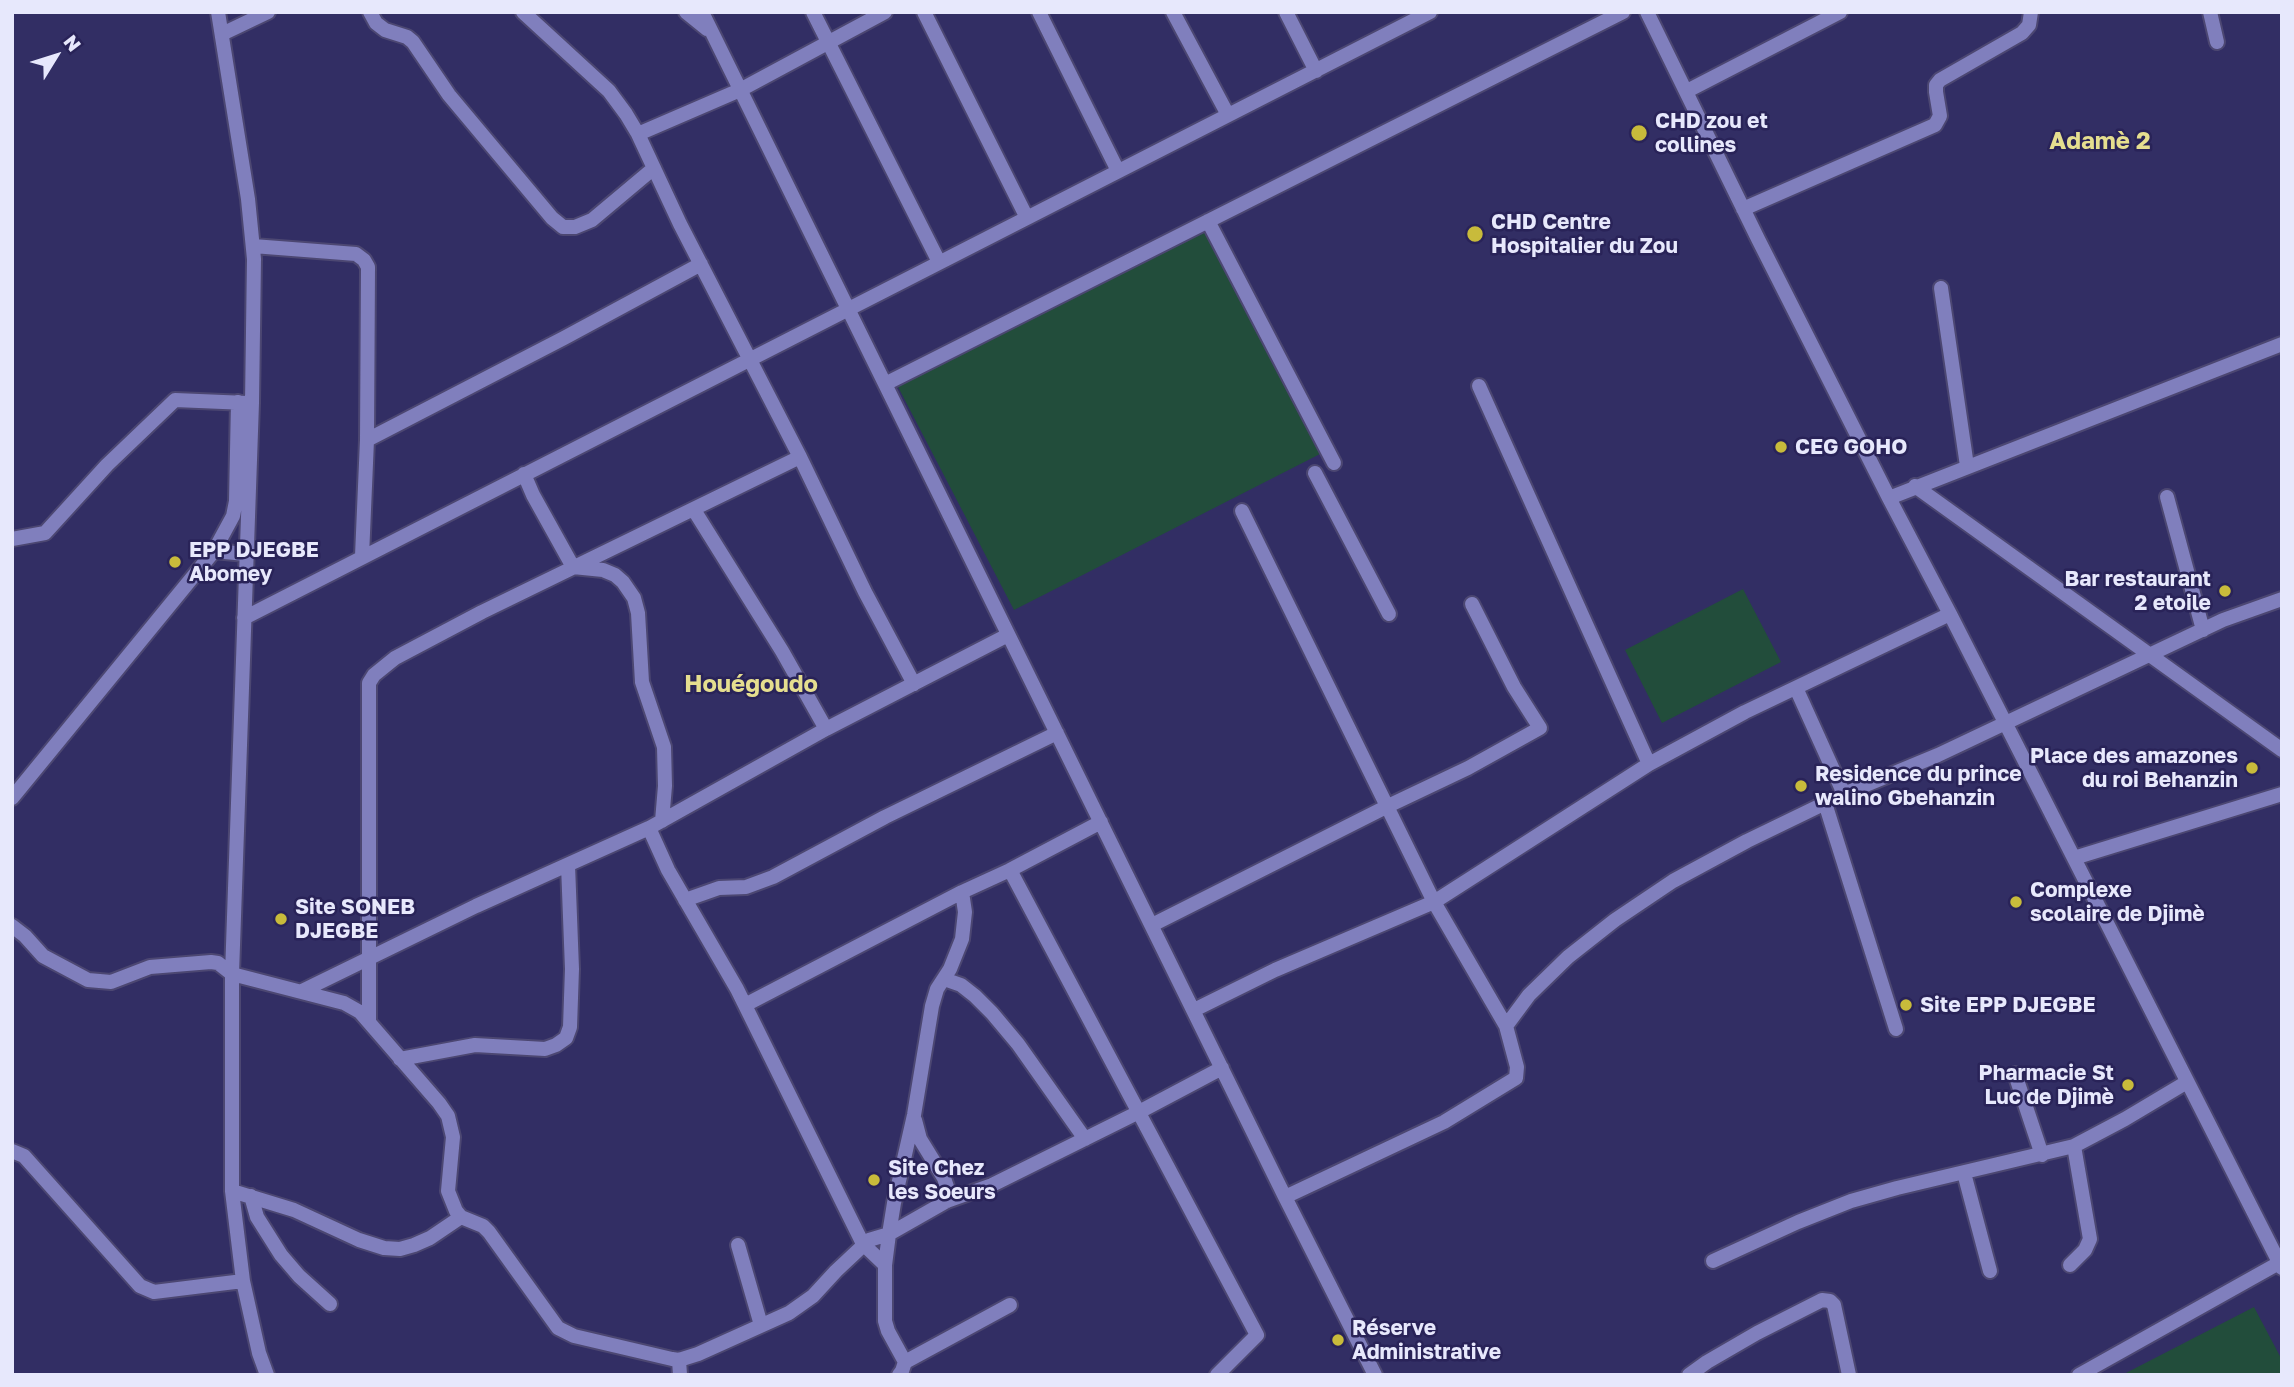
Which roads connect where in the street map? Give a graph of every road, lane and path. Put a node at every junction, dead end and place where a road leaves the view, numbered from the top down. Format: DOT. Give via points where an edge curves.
graph roads {
  1 [pos="218,12"];
  2 [pos="268,12"];
  3 [pos="370,12"];
  4 [pos="523,12"];
  5 [pos="686,12"];
  6 [pos="702,12"];
  7 [pos="813,12"];
  8 [pos="885,12"];
  9 [pos="923,12"];
  10 [pos="1039,12"];
  11 [pos="1173,12"];
  12 [pos="1286,12"];
  13 [pos="1430,12"];
  14 [pos="1623,12"];
  15 [pos="1647,12"];
  16 [pos="1840,12"];
  17 [pos="2031,12"];
  18 [pos="2210,12"];
  19 [pos="1400,19"];
  20 [pos="222,34"];
  21 [pos="713,34"];
  22 [pos="828,42"];
  23 [pos="2217,42"];
  24 [pos="1316,71"];
  25 [pos="740,90"];
  26 [pos="1686,91"];
  27 [pos="1228,116"];
  28 [pos="638,135"];
  29 [pos="654,168"];
  30 [pos="1118,171"];
  31 [pos="1744,209"];
  32 [pos="1027,218"];
  33 [pos="1208,221"];
  34 [pos="253,246"];
  35 [pos="939,262"];
  36 [pos="701,264"];
  37 [pos="1941,288"];
  38 [pos="848,308"];
  39 [pos="2282,344"];
  40 [pos="749,359"];
  41 [pos="885,383"];
  42 [pos="1479,386"];
  43 [pos="245,403"];
  44 [pos="367,440"];
  45 [pos="800,457"];
  46 [pos="1334,463"];
  47 [pos="1967,466"];
  48 [pos="1315,473"];
  49 [pos="524,474"];
  50 [pos="1915,486"];
  51 [pos="2167,497"];
  52 [pos="1889,498"];
  53 [pos="694,510"];
  54 [pos="1242,511"];
  55 [pos="12,540"];
  56 [pos="214,551"];
  57 [pos="247,554"];
  58 [pos="362,556"];
  59 [pos="573,567"];
  60 [pos="2282,599"];
  61 [pos="1472,604"];
  62 [pos="1389,614"];
  63 [pos="1950,614"];
  64 [pos="244,618"];
  65 [pos="2203,630"];
  66 [pos="1008,635"];
  67 [pos="2149,655"];
  68 [pos="914,684"];
  69 [pos="1796,688"];
  70 [pos="2005,723"];
  71 [pos="826,729"];
  72 [pos="1057,733"];
  73 [pos="2282,750"];
  74 [pos="1649,764"];
  75 [pos="1844,794"];
  76 [pos="2282,794"];
  77 [pos="12,799"];
  78 [pos="1825,803"];
  79 [pos="1388,806"];
  80 [pos="662,821"];
  81 [pos="1101,822"];
  82 [pos="649,828"];
  83 [pos="2074,858"];
  84 [pos="568,864"];
  85 [pos="1010,870"];
  86 [pos="962,891"];
  87 [pos="685,900"];
  88 [pos="1434,902"];
  89 [pos="1152,925"];
  90 [pos="12,926"];
  91 [pos="371,957"];
  92 [pos="232,974"];
  93 [pos="944,979"];
  94 [pos="302,991"];
  95 [pos="745,1005"];
  96 [pos="1194,1010"];
  97 [pos="369,1022"];
  98 [pos="1506,1026"];
  99 [pos="1896,1029"];
  100 [pos="400,1059"];
  101 [pos="1222,1068"];
  102 [pos="2015,1074"];
  103 [pos="2187,1082"];
  104 [pos="1139,1112"];
  105 [pos="914,1115"];
  106 [pos="1086,1139"];
  107 [pos="2074,1146"];
  108 [pos="12,1151"];
  109 [pos="2042,1155"];
  110 [pos="1964,1173"];
  111 [pos="232,1191"];
  112 [pos="251,1196"];
  113 [pos="1284,1197"];
  114 [pos="947,1202"];
  115 [pos="461,1217"];
  116 [pos="889,1234"];
  117 [pos="863,1244"];
  118 [pos="738,1245"];
  119 [pos="1713,1261"];
  120 [pos="885,1265"];
  121 [pos="2070,1265"];
  122 [pos="2281,1266"];
  123 [pos="1990,1271"];
  124 [pos="243,1281"];
  125 [pos="330,1304"];
  126 [pos="1010,1305"];
  127 [pos="761,1325"];
  128 [pos="679,1367"];
  129 [pos="902,1368"];
  130 [pos="267,1375"];
  131 [pos="1217,1375"];
  132 [pos="1375,1375"];
  133 [pos="1689,1375"];
  134 [pos="1849,1375"];
  135 [pos="2078,1375"];
  1 -- 20 [label="street"];
  2 -- 20 [label="street"];
  3 -- 29 [label="street" via="386,30 413,41 449,95 564,227 592,220"];
  4 -- 28 [label="street" via="608,91"];
  5 -- 21 [label="street"];
  6 -- 21 [label="street"];
  7 -- 22 [label="street"];
  8 -- 22 [label="street"];
  9 -- 32 [label="street"];
  10 -- 30 [label="street"];
  11 -- 27 [label="street"];
  12 -- 24 [label="street"];
  13 -- 19 [label="street"];
  14 -- 33 [label="street"];
  15 -- 26 [label="street"];
  16 -- 26 [label="street"];
  17 -- 31 [label="street" via="2022,33 1940,80 1936,85 1940,117 1935,125"];
  18 -- 23 [label="street"];
  19 -- 24 [label="street"];
  20 -- 34 [label="street"];
  21 -- 25 [label="street"];
  22 -- 25 [label="street"];
  22 -- 35 [label="street"];
  24 -- 27 [label="street"];
  25 -- 28 [label="street"];
  25 -- 38 [label="street"];
  26 -- 31 [label="street"];
  27 -- 30 [label="street"];
  28 -- 29 [label="street"];
  29 -- 36 [label="street"];
  30 -- 32 [label="street"];
  31 -- 52 [label="street"];
  32 -- 35 [label="street"];
  33 -- 41 [label="street"];
  33 -- 46 [label="street"];
  34 -- 43 [label="street"];
  34 -- 44 [label="street" via="356,254 364,260 370,276"];
  35 -- 38 [label="street"];
  36 -- 40 [label="street"];
  36 -- 44 [label="street"];
  37 -- 47 [label="street"];
  38 -- 40 [label="street"];
  38 -- 41 [label="street"];
  39 -- 47 [label="street"];
  40 -- 45 [label="street"];
  40 -- 49 [label="street"];
  41 -- 66 [label="street"];
  42 -- 74 [label="street"];
  43 -- 55 [label="street" via="175,400 45,533"];
  43 -- 56 [label="street" via="233,516"];
  43 -- 57 [label="street"];
  44 -- 58 [label="street"];
  45 -- 53 [label="street"];
  45 -- 68 [label="street"];
  47 -- 50 [label="street"];
  48 -- 62 [label="street"];
  49 -- 58 [label="street"];
  49 -- 59 [label="street"];
  50 -- 52 [label="street"];
  50 -- 67 [label="street"];
  51 -- 65 [label="street"];
  52 -- 63 [label="street"];
  53 -- 59 [label="street"];
  53 -- 71 [label="street"];
  54 -- 79 [label="street"];
  56 -- 57 [label="street"];
  56 -- 77 [label="street"];
  57 -- 64 [label="street"];
  58 -- 64 [label="street"];
  59 -- 80 [label="street" via="615,575 634,598 642,682 664,747"];
  59 -- 91 [label="street" via="395,658 369,683"];
  60 -- 65 [label="street"];
  61 -- 79 [label="street" via="1540,728"];
  63 -- 69 [label="street"];
  63 -- 70 [label="street"];
  64 -- 92 [label="street"];
  65 -- 67 [label="street"];
  66 -- 68 [label="street"];
  66 -- 72 [label="street"];
  67 -- 70 [label="street"];
  67 -- 73 [label="street"];
  68 -- 71 [label="street"];
  69 -- 74 [label="street"];
  69 -- 75 [label="street"];
  70 -- 75 [label="street"];
  70 -- 83 [label="street"];
  71 -- 80 [label="street"];
  72 -- 81 [label="street"];
  72 -- 87 [label="street" via="773,877"];
  74 -- 88 [label="street"];
  75 -- 78 [label="street"];
  76 -- 83 [label="street"];
  78 -- 98 [label="street" via="1673,881 1615,919 1568,957"];
  78 -- 99 [label="street"];
  79 -- 88 [label="street"];
  79 -- 89 [label="street"];
  80 -- 82 [label="street"];
  81 -- 85 [label="street"];
  81 -- 89 [label="street"];
  82 -- 84 [label="street"];
  82 -- 87 [label="street"];
  83 -- 103 [label="street"];
  84 -- 91 [label="street"];
  84 -- 100 [label="street" via="572,969 566,1038 545,1049 475,1045"];
  85 -- 86 [label="street"];
  85 -- 104 [label="street"];
  86 -- 93 [label="street" via="962,939"];
  86 -- 95 [label="street"];
  87 -- 95 [label="street"];
  88 -- 96 [label="street"];
  88 -- 98 [label="street"];
  89 -- 96 [label="street"];
  90 -- 92 [label="street" via="43,956 88,980 111,982 150,967 185,963 218,963"];
  91 -- 94 [label="street"];
  91 -- 97 [label="street"];
  92 -- 94 [label="street"];
  92 -- 111 [label="street"];
  93 -- 105 [label="street" via="932,1006"];
  93 -- 106 [label="street" via="961,985 992,1013"];
  94 -- 97 [label="street" via="344,1003"];
  95 -- 117 [label="street"];
  96 -- 101 [label="street"];
  97 -- 100 [label="street"];
  98 -- 113 [label="street" via="1517,1067 1513,1081 1444,1122"];
  100 -- 115 [label="street" via="448,1115 453,1137 448,1191"];
  101 -- 104 [label="street"];
  101 -- 113 [label="street"];
  102 -- 109 [label="street"];
  103 -- 107 [label="street"];
  103 -- 122 [label="street"];
  104 -- 106 [label="street"];
  104 -- 131 [label="street" via="1257,1335"];
  105 -- 114 [label="street" via="920,1139 944,1178"];
  105 -- 116 [label="street"];
  106 -- 114 [label="street"];
  107 -- 109 [label="street"];
  107 -- 121 [label="street" via="2090,1239"];
  108 -- 124 [label="street" via="24,1156 140,1286 154,1292"];
  109 -- 110 [label="street"];
  110 -- 119 [label="street" via="1851,1201"];
  110 -- 123 [label="street"];
  111 -- 112 [label="street"];
  111 -- 124 [label="street"];
  112 -- 115 [label="street" via="384,1248 414,1245"];
  112 -- 125 [label="street" via="257,1217 281,1255"];
  113 -- 132 [label="street"];
  114 -- 116 [label="street"];
  115 -- 128 [label="street" via="489,1232 562,1332"];
  116 -- 117 [label="street"];
  116 -- 120 [label="street"];
  117 -- 120 [label="street"];
  117 -- 127 [label="street" via="800,1307"];
  118 -- 127 [label="street"];
  120 -- 129 [label="street" via="885,1321"];
  122 -- 135 [label="street"];
  124 -- 130 [label="street"];
  126 -- 129 [label="street"];
  127 -- 128 [label="street"];
  133 -- 134 [label="street" via="1822,1300 1834,1305"];
}
